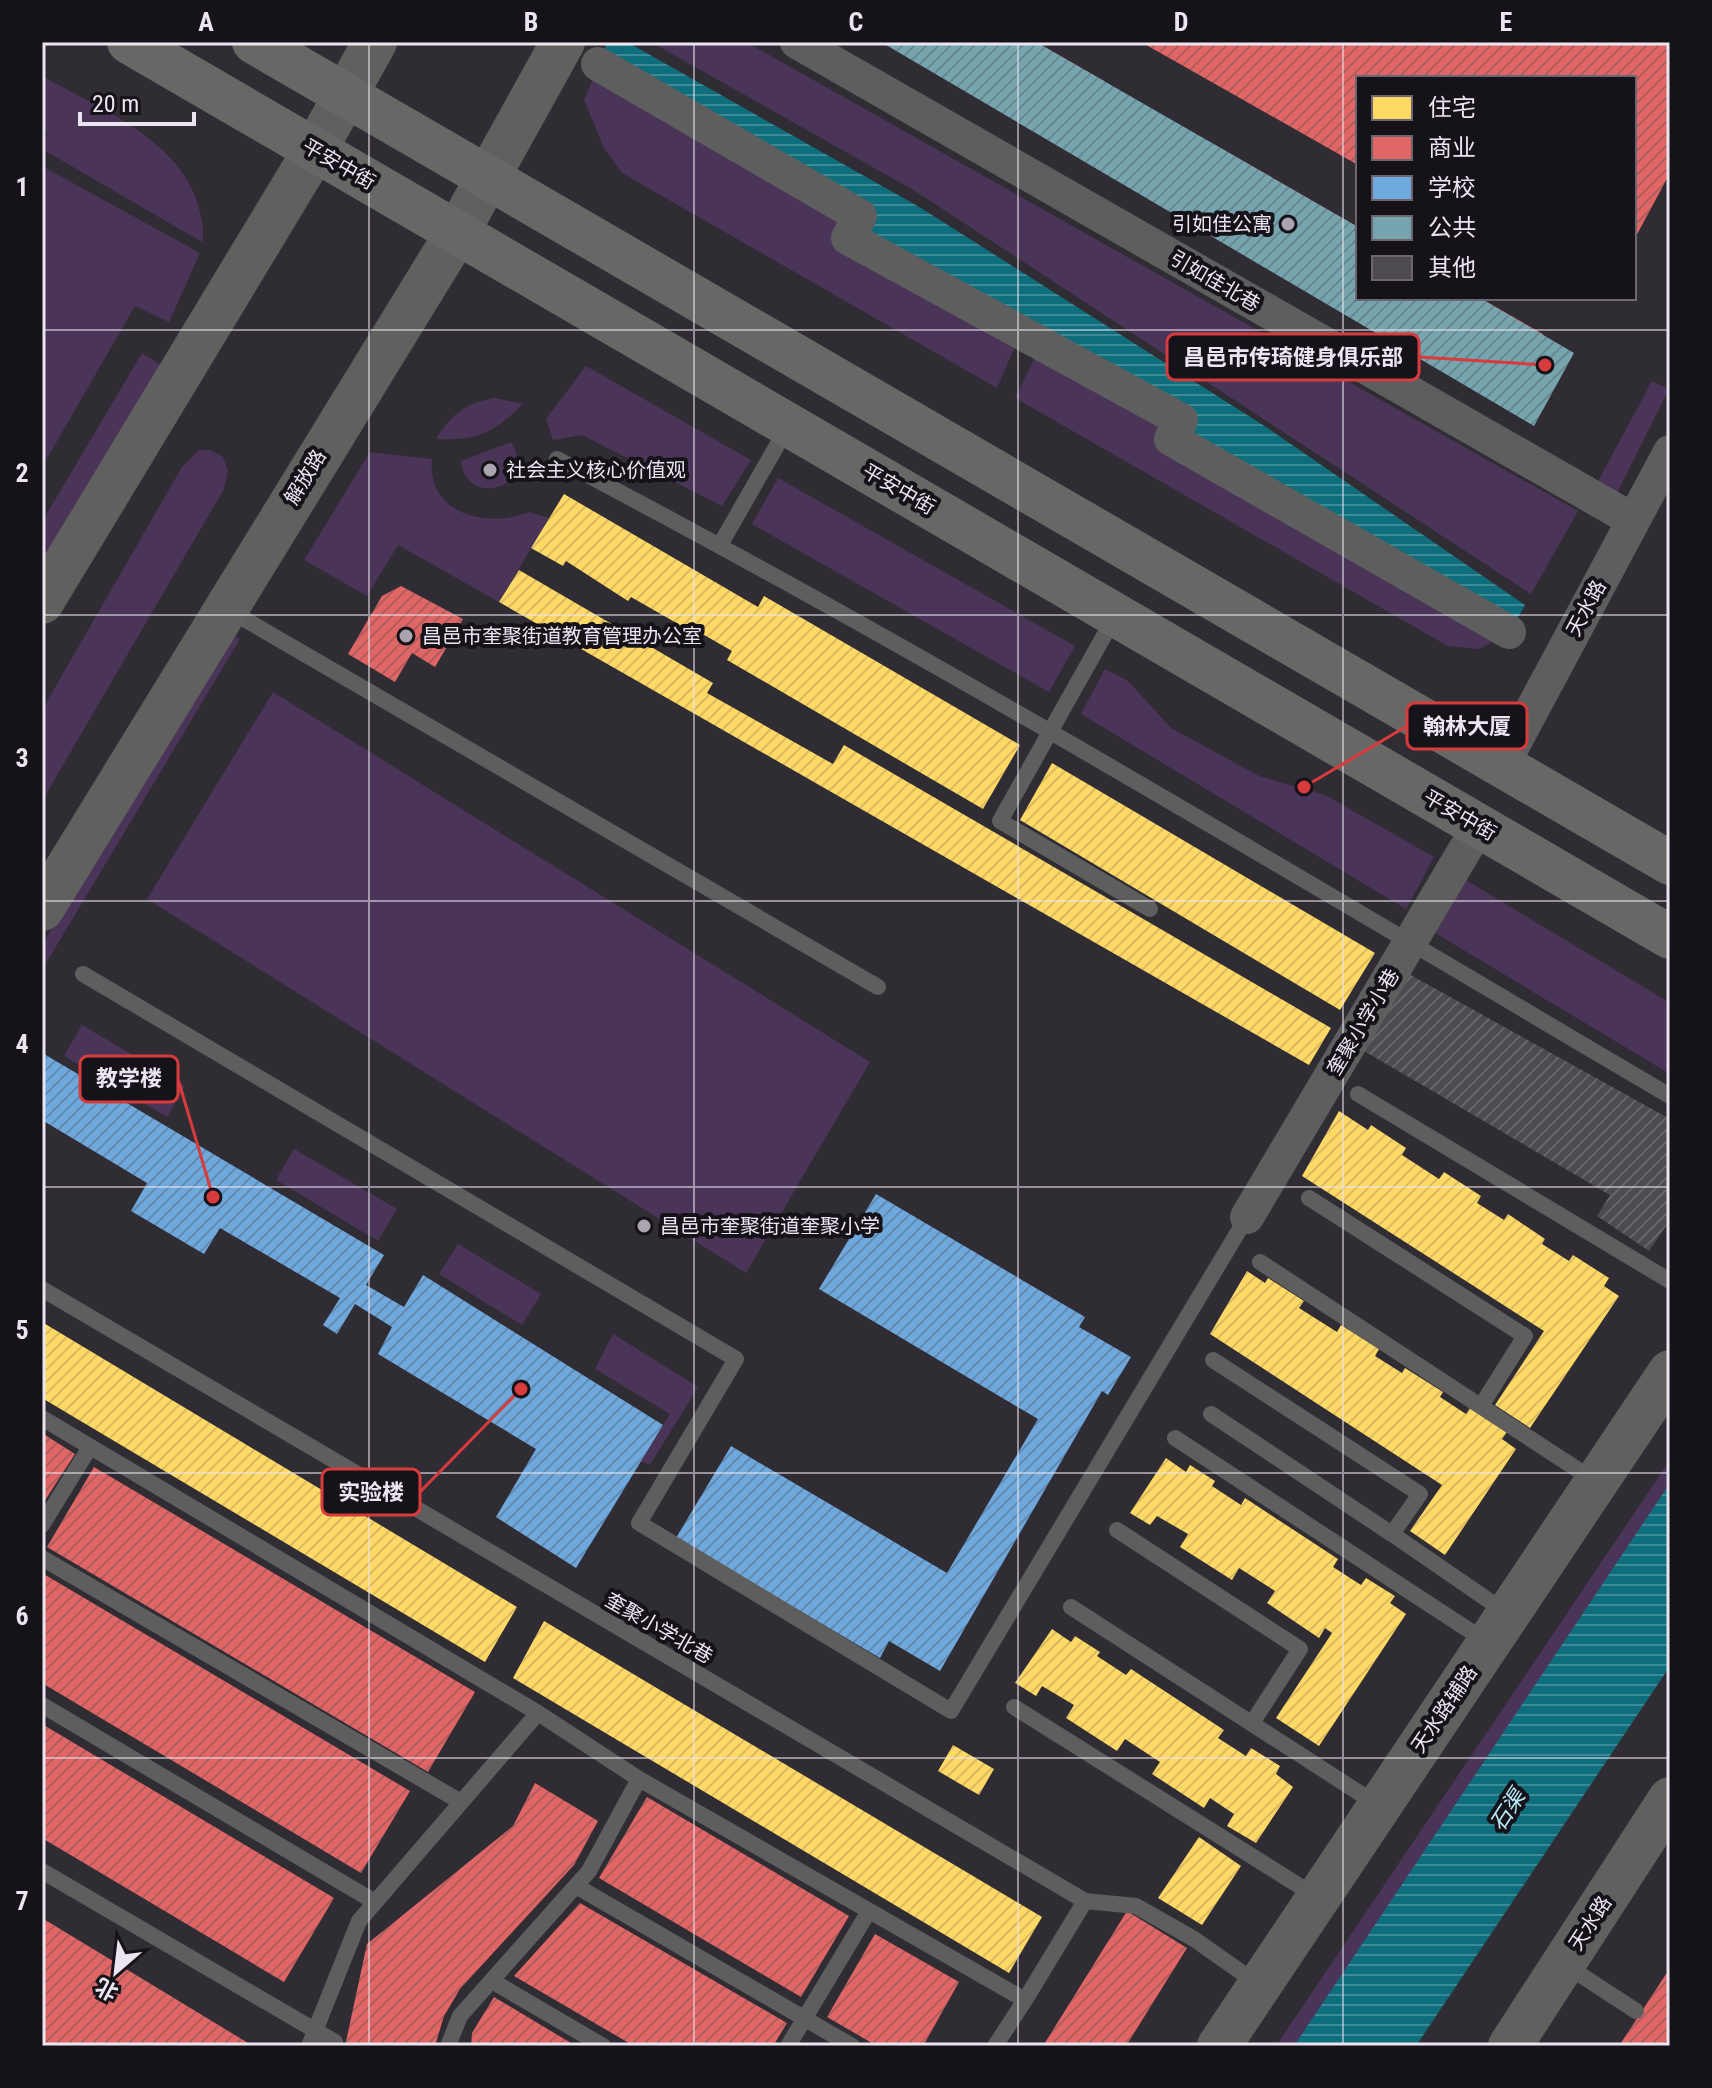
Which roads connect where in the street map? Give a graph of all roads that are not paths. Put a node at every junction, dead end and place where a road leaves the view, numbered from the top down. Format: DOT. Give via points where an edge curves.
graph roads {
  1 [pos="129,42"];
  2 [pos="254,42"];
  3 [pos="375,42"];
  4 [pos="797,42"];
  5 [pos="581,53"];
  6 [pos="344,94"];
  7 [pos="315,150"];
  8 [pos="487,177"];
  9 [pos="457,233"];
  10 [pos="789,425"];
  11 [pos="1670,452"];
  12 [pos="557,459"];
  13 [pos="1633,520"];
  14 [pos="720,545"];
  15 [pos="42,602"];
  16 [pos="225,608"];
  17 [pos="1116,615"];
  18 [pos="1509,632"];
  19 [pos="1049,732"];
  20 [pos="1502,766"];
  21 [pos="1479,826"];
  22 [pos="1670,863"];
  23 [pos="42,909"];
  24 [pos="1150,909"];
  25 [pos="1670,937"];
  26 [pos="1410,943"];
  27 [pos="83,974"];
  28 [pos="878,987"];
  29 [pos="1358,1094"];
  30 [pos="1670,1096"];
  31 [pos="1309,1198"];
  32 [pos="1247,1217"];
  33 [pos="1260,1262"];
  34 [pos="1670,1281"];
  35 [pos="42,1289"];
  36 [pos="1213,1360"];
  37 [pos="1670,1372"];
  38 [pos="1481,1406"];
  39 [pos="1211,1414"];
  40 [pos="42,1418"];
  41 [pos="1175,1438"];
  42 [pos="90,1447"];
  43 [pos="1596,1481"];
  44 [pos="42,1525"];
  45 [pos="1117,1530"];
  46 [pos="1392,1534"];
  47 [pos="42,1558"];
  48 [pos="1071,1607"];
  49 [pos="1498,1628"];
  50 [pos="42,1705"];
  51 [pos="1014,1707"];
  52 [pos="538,1713"];
  53 [pos="1252,1723"];
  54 [pos="639,1779"];
  55 [pos="461,1802"];
  56 [pos="1380,1805"];
  57 [pos="1667,1812"];
  58 [pos="42,1871"];
  59 [pos="576,1886"];
  60 [pos="1318,1898"];
  61 [pos="1085,1901"];
  62 [pos="375,1902"];
  63 [pos="869,1911"];
  64 [pos="1563,1964"];
  65 [pos="492,1981"];
  66 [pos="1260,1985"];
  67 [pos="1025,2000"];
  68 [pos="1636,2011"];
  69 [pos="805,2018"];
  70 [pos="312,2038"];
  71 [pos="335,2042"];
  72 [pos="448,2046"];
  73 [pos="603,2046"];
  74 [pos="788,2046"];
  75 [pos="852,2046"];
  76 [pos="995,2046"];
  77 [pos="1219,2046"];
  78 [pos="1510,2046"];
  1 -- 7 [label="main road, 平安中街"];
  2 -- 6 [label="main road"];
  3 -- 6 [label="street"];
  4 -- 13 [label="street, 引如佳北巷"];
  5 -- 8 [label="street, 解放路"];
  5 -- 18 [label="street" via="860,216 848,238 1181,420 1171,439"];
  6 -- 7 [label="street"];
  6 -- 8 [label="main road"];
  7 -- 9 [label="main road, 平安中街"];
  7 -- 15 [label="street"];
  8 -- 9 [label="street, 解放路"];
  8 -- 20 [label="main road"];
  9 -- 10 [label="main road, 平安中街"];
  9 -- 16 [label="street, 解放路"];
  10 -- 14 [label="lane"];
  10 -- 17 [label="main road, 平安中街"];
  11 -- 13 [label="street, 天水路"];
  12 -- 14 [label="lane"];
  13 -- 20 [label="street, 天水路"];
  14 -- 19 [label="lane"];
  16 -- 23 [label="street, 解放路"];
  16 -- 28 [label="lane"];
  17 -- 19 [label="lane"];
  17 -- 21 [label="main road, 平安中街"];
  19 -- 24 [label="lane" via="1000,821"];
  19 -- 26 [label="lane"];
  20 -- 22 [label="main road"];
  21 -- 25 [label="main road, 平安中街"];
  21 -- 26 [label="street, 奎聚小学小巷"];
  26 -- 30 [label="lane"];
  26 -- 32 [label="street, 奎聚小学小巷"];
  27 -- 32 [label="lane" via="736,1359 639,1523 951,1711"];
  29 -- 34 [label="lane"];
  31 -- 38 [label="lane" via="1525,1336"];
  33 -- 38 [label="lane"];
  35 -- 61 [label="lane, 奎聚小学北巷"];
  36 -- 46 [label="lane" via="1420,1494"];
  37 -- 43 [label="street, 天水路辅路"];
  38 -- 43 [label="lane"];
  39 -- 46 [label="lane"];
  40 -- 42 [label="lane"];
  41 -- 49 [label="lane"];
  42 -- 44 [label="lane"];
  42 -- 52 [label="lane"];
  43 -- 49 [label="street, 天水路辅路"];
  45 -- 53 [label="lane" via="1300,1649"];
  46 -- 49 [label="lane"];
  47 -- 55 [label="lane"];
  48 -- 53 [label="lane"];
  49 -- 56 [label="street, 天水路辅路"];
  50 -- 62 [label="lane"];
  51 -- 60 [label="lane"];
  52 -- 54 [label="lane"];
  52 -- 55 [label="lane"];
  53 -- 56 [label="lane"];
  54 -- 59 [label="lane"];
  54 -- 63 [label="lane"];
  55 -- 62 [label="lane"];
  56 -- 60 [label="street, 天水路辅路"];
  57 -- 64 [label="street, 天水路"];
  58 -- 70 [label="lane"];
  59 -- 65 [label="lane"];
  59 -- 69 [label="lane"];
  60 -- 66 [label="street, 天水路辅路"];
  61 -- 66 [label="lane, 奎聚小学北巷" via="1136,1906"];
  61 -- 67 [label="lane"];
  62 -- 70 [label="lane" via="359,1921"];
  63 -- 67 [label="lane"];
  63 -- 69 [label="lane"];
  64 -- 68 [label="lane"];
  64 -- 78 [label="street, 天水路"];
  65 -- 72 [label="lane" via="460,2016"];
  65 -- 73 [label="lane"];
  66 -- 77 [label="street, 天水路辅路"];
  67 -- 76 [label="lane"];
  69 -- 74 [label="lane"];
  69 -- 75 [label="lane"];
  70 -- 71 [label="lane"];
}
